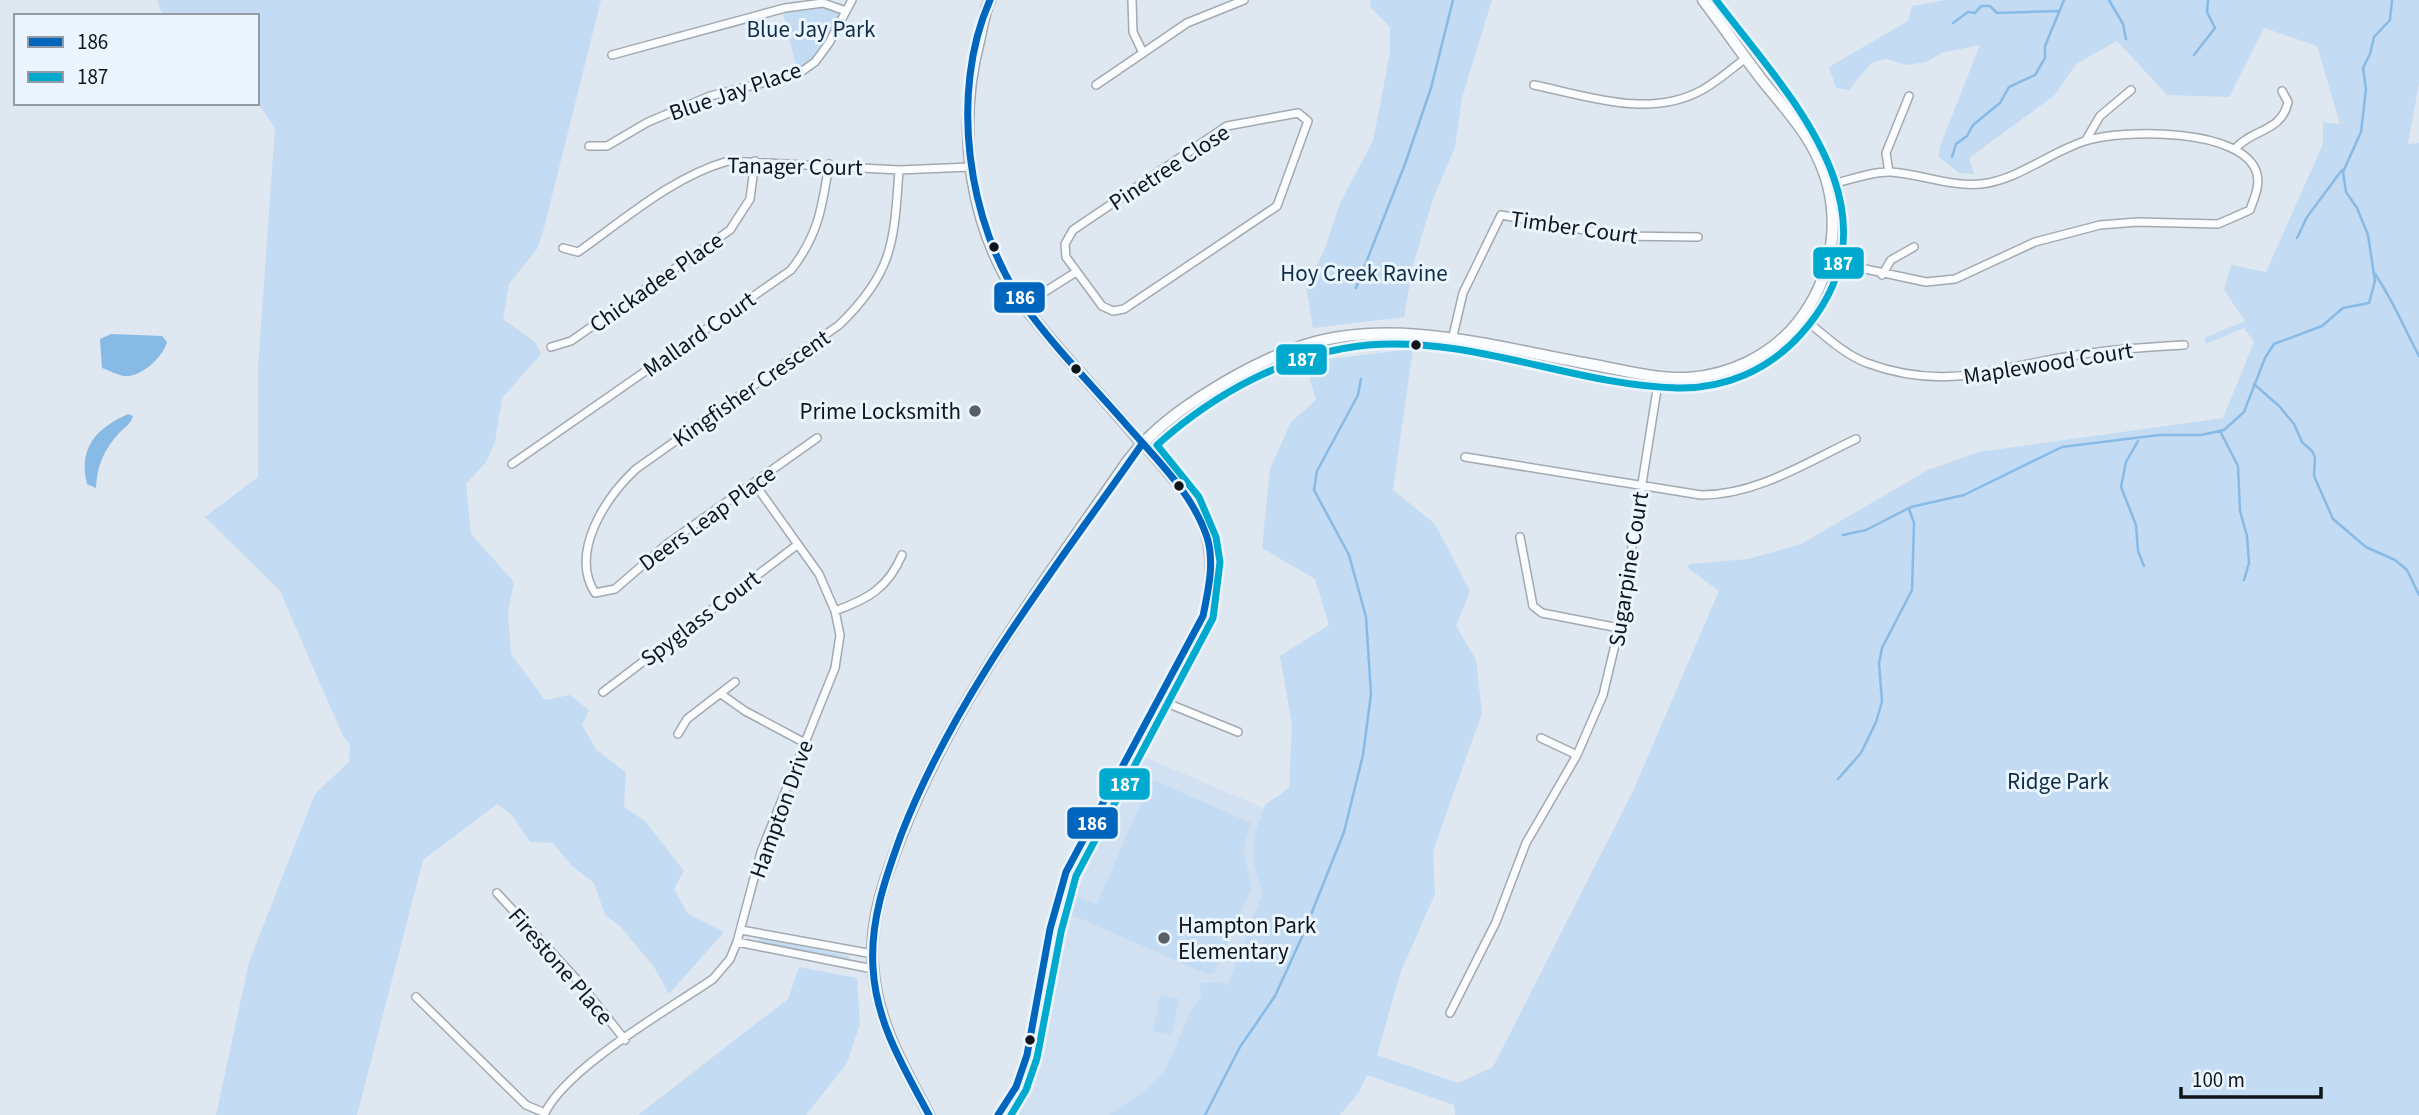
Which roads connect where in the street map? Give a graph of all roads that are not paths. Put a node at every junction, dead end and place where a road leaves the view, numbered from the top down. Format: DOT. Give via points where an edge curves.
graph roads {
  1 [pos="852,0"];
  2 [pos="990,0"];
  3 [pos="1132,0"];
  4 [pos="1244,0"];
  5 [pos="1703,0"];
  6 [pos="846,12"];
  7 [pos="1143,53"];
  8 [pos="612,55"];
  9 [pos="1746,58"];
  10 [pos="1096,85"];
  11 [pos="1534,85"];
  12 [pos="2131,90"];
  13 [pos="2283,91"];
  14 [pos="1909,96"];
  15 [pos="2086,140"];
  16 [pos="589,146"];
  17 [pos="2236,148"];
  18 [pos="755,161"];
  19 [pos="829,164"];
  20 [pos="970,167"];
  21 [pos="899,170"];
  22 [pos="1889,172"];
  23 [pos="1828,185"];
  24 [pos="1698,237"];
  25 [pos="1914,247"];
  26 [pos="563,248"];
  27 [pos="1828,261"];
  28 [pos="1076,272"];
  29 [pos="1882,275"];
  30 [pos="1024,305"];
  31 [pos="1802,317"];
  32 [pos="1452,340"];
  33 [pos="2184,345"];
  34 [pos="551,347"];
  35 [pos="1659,377"];
  36 [pos="817,438"];
  37 [pos="1856,439"];
  38 [pos="1142,444"];
  39 [pos="1465,457"];
  40 [pos="512,464"];
  41 [pos="754,483"];
  42 [pos="1641,486"];
  43 [pos="1520,537"];
  44 [pos="797,545"];
  45 [pos="902,555"];
  46 [pos="595,593"];
  47 [pos="835,611"];
  48 [pos="1619,628"];
  49 [pos="735,682"];
  50 [pos="603,692"];
  51 [pos="722,694"];
  52 [pos="1157,699"];
  53 [pos="1238,732"];
  54 [pos="678,734"];
  55 [pos="1541,738"];
  56 [pos="805,743"];
  57 [pos="1577,755"];
  58 [pos="497,893"];
  59 [pos="741,930"];
  60 [pos="737,942"];
  61 [pos="873,954"];
  62 [pos="873,969"];
  63 [pos="416,998"];
  64 [pos="1450,1013"];
  65 [pos="625,1040"];
  66 [pos="545,1114"];
  67 [pos="927,1114"];
  68 [pos="998,1115"];
  1 -- 6 [label="street, Blue Jay Place"];
  2 -- 20 [label="street" via="969,80"];
  3 -- 7 [label="street" via="1133,32"];
  4 -- 7 [label="street" via="1187,23"];
  5 -- 9 [label="street"];
  6 -- 8 [label="street" via="823,3 785,8"];
  6 -- 16 [label="street, Blue Jay Place" via="815,62 798,74 710,96 648,122 607,146"];
  7 -- 10 [label="street"];
  9 -- 11 [label="street" via="1703,90 1660,103 1626,104"];
  9 -- 23 [label="street" via="1807,139"];
  12 -- 15 [label="street" via="2100,116"];
  13 -- 17 [label="street" via="2288,102 2281,118"];
  14 -- 22 [label="street" via="1886,153"];
  15 -- 17 [label="street" via="2148,133"];
  15 -- 22 [label="street" via="1983,184"];
  17 -- 29 [label="street" via="2256,170 2256,193 2250,210 2218,224 2101,225 2035,243 1955,279 1926,282"];
  18 -- 19 [label="street, Tanager Court"];
  18 -- 26 [label="street, Tanager Court" via="728,161 704,168 578,253"];
  18 -- 34 [label="street, Chickadee Place" via="750,199 730,230 571,341"];
  19 -- 21 [label="street, Tanager Court"];
  19 -- 40 [label="street, Mallard Court" via="819,224 791,270"];
  20 -- 21 [label="street, Tanager Court"];
  20 -- 30 [label="street" via="980,214 1004,272"];
  21 -- 46 [label="street, Kingfisher Crescent" via="895,233 888,260 865,300 839,325 636,469 614,490 600,512 588,552 587,580"];
  22 -- 23 [label="street"];
  23 -- 27 [label="street" via="1833,227"];
  24 -- 32 [label="street, Timber Court" via="1618,236 1501,215 1463,293"];
  25 -- 29 [label="street" via="1891,260"];
  27 -- 29 [label="street"];
  27 -- 31 [label="street" via="1819,289"];
  28 -- 28 [label="street, Pinetree Close" via="1102,306 1124,309 1277,206 1308,121 1298,113 1227,126 1073,230 1065,244 1066,257"];
  28 -- 30 [label="street"];
  30 -- 38 [label="street"];
  31 -- 33 [label="street, Maplewood Court" via="1867,363 1949,378 1975,377 2077,355"];
  31 -- 35 [label="street" via="1782,340 1740,366 1714,375"];
  32 -- 35 [label="street"];
  32 -- 38 [label="street" via="1370,335 1305,345 1215,388 1183,408"];
  35 -- 42 [label="street, Sugarpine Court"];
  36 -- 41 [label="street, Deers Leap Place"];
  37 -- 42 [label="street" via="1737,492 1701,495"];
  38 -- 52 [label="street" via="1191,500 1208,540 1211,577 1203,616"];
  38 -- 61 [label="street" via="974,685 915,800 886,875 873,925"];
  39 -- 42 [label="street"];
  41 -- 44 [label="street, Hampton Drive"];
  41 -- 46 [label="street, Deers Leap Place" via="667,544 615,589"];
  42 -- 48 [label="street, Sugarpine Court"];
  43 -- 48 [label="street" via="1533,606 1542,613"];
  44 -- 47 [label="street, Hampton Drive" via="819,574"];
  44 -- 50 [label="street, Spyglass Court"];
  45 -- 47 [label="street" via="893,576 863,601"];
  47 -- 56 [label="street, Hampton Drive" via="840,635 835,668"];
  48 -- 57 [label="street, Sugarpine Court" via="1603,695"];
  49 -- 51 [label="street"];
  51 -- 54 [label="street" via="687,719"];
  51 -- 56 [label="street"];
  52 -- 53 [label="street"];
  52 -- 68 [label="street" via="1066,872 1053,910 1023,1073 1011,1101"];
  55 -- 57 [label="street"];
  56 -- 59 [label="street, Hampton Drive" via="761,852"];
  57 -- 64 [label="street, Sugarpine Court" via="1527,843 1496,922"];
  58 -- 65 [label="street, Firestone Place"];
  59 -- 60 [label="street, Hampton Drive"];
  59 -- 61 [label="street"];
  60 -- 62 [label="street"];
  60 -- 65 [label="street, Hampton Drive" via="713,979"];
  61 -- 62 [label="street"];
  62 -- 67 [label="street" via="888,1036"];
  63 -- 66 [label="street" via="526,1105"];
  65 -- 66 [label="street, Hampton Drive" via="573,1075"];
}
